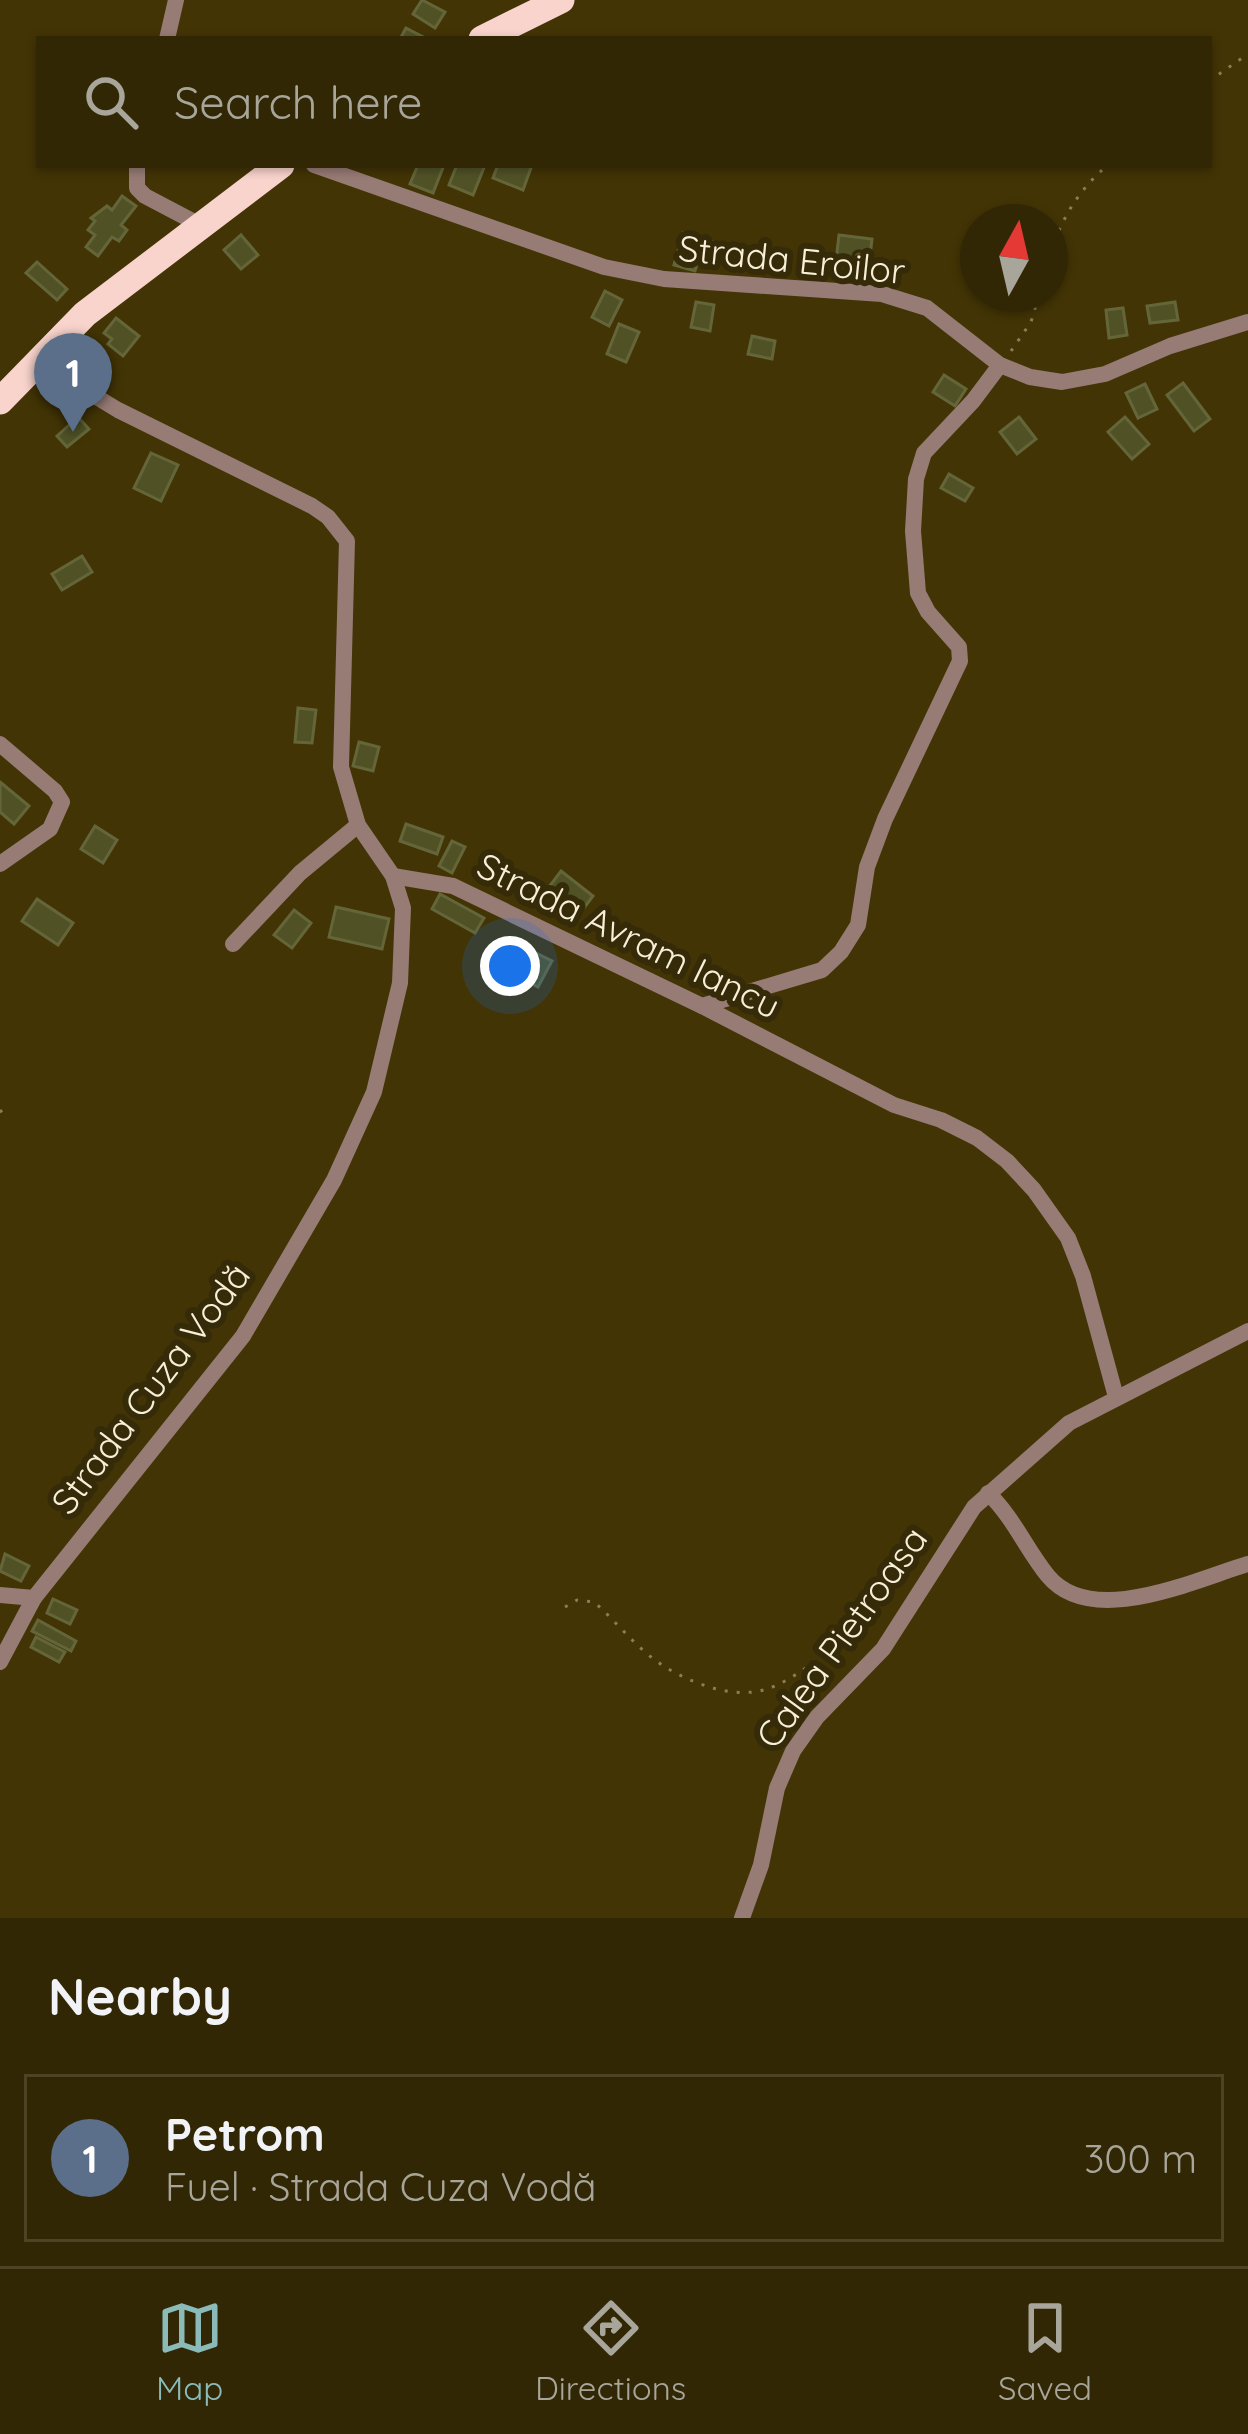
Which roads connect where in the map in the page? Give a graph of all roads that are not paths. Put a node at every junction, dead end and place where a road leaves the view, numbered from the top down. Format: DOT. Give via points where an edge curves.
graph roads {
  1 [pos="176,0"];
  2 [pos="561,0"];
  3 [pos="168,36"];
  4 [pos="488,36"];
  5 [pos="137,168"];
  6 [pos="277,168"];
  7 [pos="323,168"];
  8 [pos="202,226"];
  9 [pos="1248,322"];
  10 [pos="46,355"];
  11 [pos="1000,365"];
  12 [pos="0,401"];
  13 [pos="0,744"];
  14 [pos="358,825"];
  15 [pos="0,864"];
  16 [pos="393,876"];
  17 [pos="233,944"];
  18 [pos="702,1006"];
  19 [pos="1248,1331"];
  20 [pos="1116,1396"];
  21 [pos="988,1493"];
  22 [pos="1248,1564"];
  23 [pos="0,1595"];
  24 [pos="34,1598"];
  25 [pos="0,1624"];
  26 [pos="10,1643"];
  27 [pos="0,1662"];
  28 [pos="742,1918"];
  1 -- 3 [label="street"];
  2 -- 4 [label="highway"];
  5 -- 8 [label="street" via="136,188"];
  6 -- 8 [label="highway"];
  7 -- 11 [label="street, Strada Eroilor" via="604,267 664,279 882,294 927,308"];
  8 -- 10 [label="highway" via="86,314"];
  9 -- 11 [label="street, Strada Eroilor" via="1062,382"];
  10 -- 12 [label="highway"];
  10 -- 14 [label="street, Strada Cuza Vodă" via="118,410 312,506 347,541 341,767"];
  11 -- 18 [label="street" via="924,453 916,479 918,592 959,647 960,661 866,867 859,925 822,970"];
  13 -- 15 [label="street" via="62,802 50,829"];
  14 -- 16 [label="street, Strada Cuza Vodă"];
  14 -- 17 [label="street"];
  16 -- 18 [label="street, Strada Avram Iancu" via="453,886"];
  16 -- 24 [label="street, Strada Cuza Vodă" via="403,908 400,983 374,1092 334,1180 243,1336"];
  18 -- 20 [label="street, Strada Avram Iancu" via="894,1106 941,1120 1007,1161 1068,1238"];
  19 -- 20 [label="street, Calea Pietroasa"];
  20 -- 21 [label="street, Calea Pietroasa" via="1070,1423"];
  21 -- 22 [label="street" via="1047,1574 1081,1598 1135,1598"];
  21 -- 28 [label="street, Calea Pietroasa" via="883,1649 793,1751"];
  23 -- 24 [label="street"];
  24 -- 26 [label="street, Strada Cuza Vodă"];
  25 -- 26 [label="street"];
  26 -- 27 [label="street, Strada Cuza Vodă"];
}
